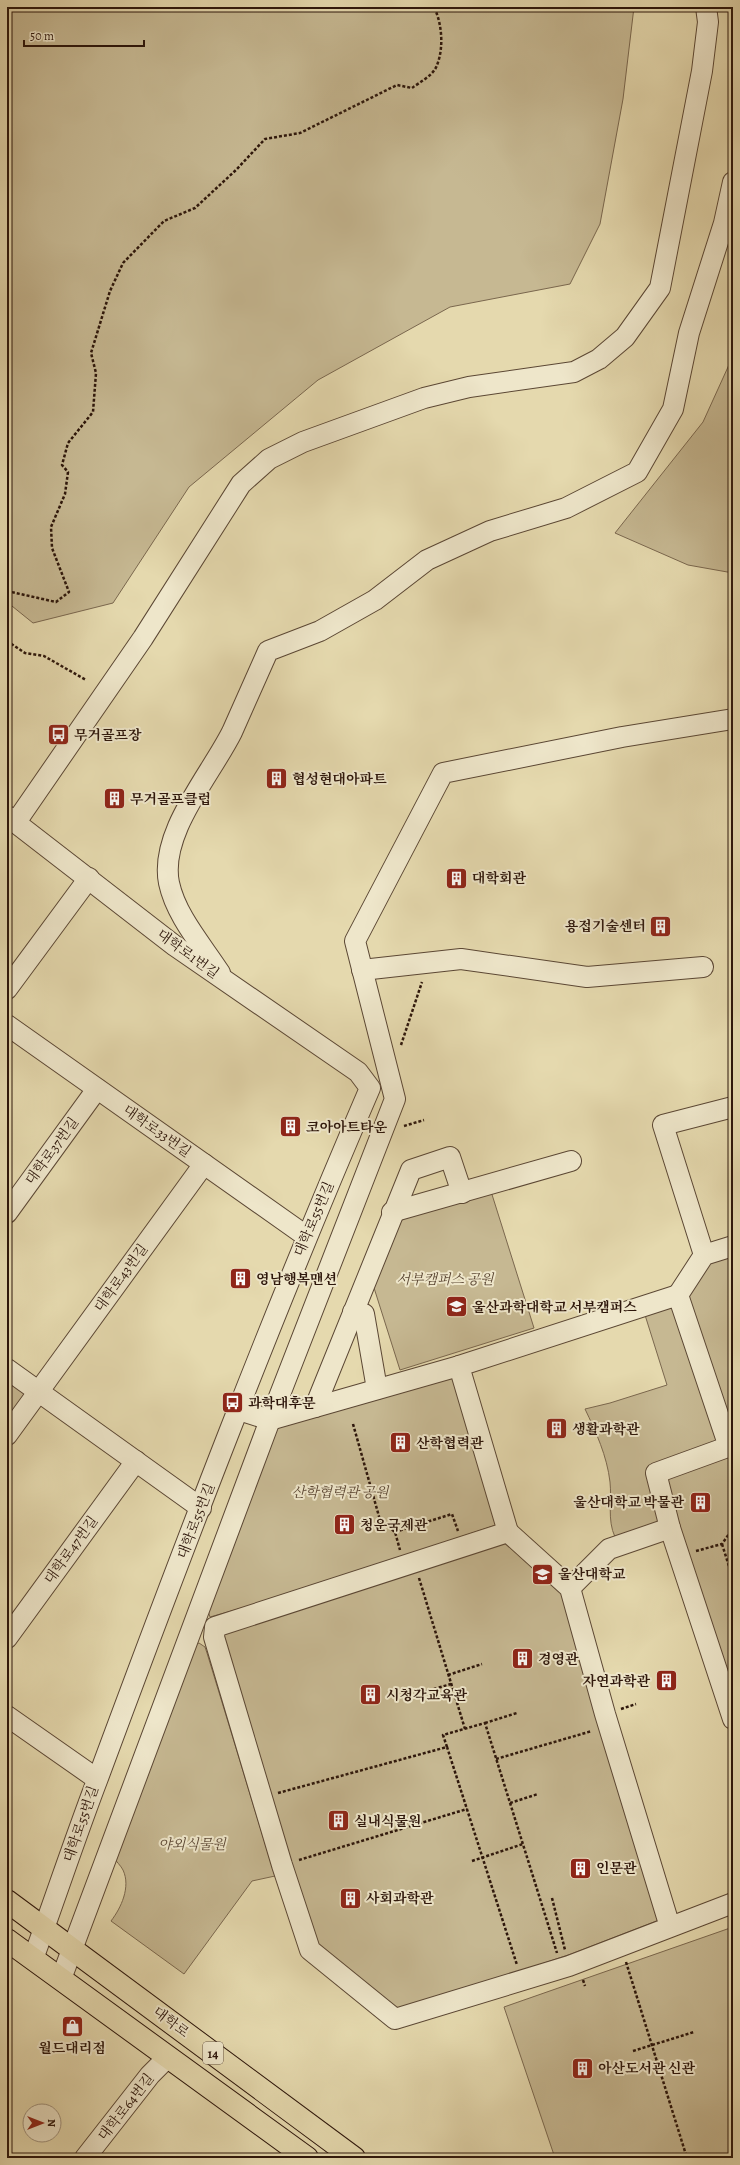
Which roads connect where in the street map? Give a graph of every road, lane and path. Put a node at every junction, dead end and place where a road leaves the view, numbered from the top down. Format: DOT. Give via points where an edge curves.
graph roads {
  1 [pos="434,7"];
  2 [pos="706,7"];
  3 [pos="733,182"];
  4 [pos="7,591"];
  5 [pos="7,640"];
  6 [pos="86,680"];
  7 [pos="733,719"];
  8 [pos="11,819"];
  9 [pos="89,878"];
  10 [pos="429,963"];
  11 [pos="703,967"];
  12 [pos="362,970"];
  13 [pos="226,981"];
  14 [pos="7,989"];
  15 [pos="7,1025"];
  16 [pos="399,1049"];
  17 [pos="370,1088"];
  18 [pos="97,1089"];
  19 [pos="733,1106"];
  20 [pos="571,1161"];
  21 [pos="204,1164"];
  22 [pos="462,1192"];
  23 [pos="392,1212"];
  24 [pos="7,1213"];
  25 [pos="306,1236"];
  26 [pos="733,1246"];
  27 [pos="704,1255"];
  28 [pos="678,1295"];
  29 [pos="353,1312"];
  30 [pos="460,1366"];
  31 [pos="7,1368"];
  32 [pos="377,1389"];
  33 [pos="39,1391"];
  34 [pos="315,1407"];
  35 [pos="239,1410"];
  36 [pos="270,1420"];
  37 [pos="353,1424"];
  38 [pos="7,1435"];
  39 [pos="731,1446"];
  40 [pos="136,1461"];
  41 [pos="201,1508"];
  42 [pos="452,1514"];
  43 [pos="670,1528"];
  44 [pos="733,1528"];
  45 [pos="508,1532"];
  46 [pos="722,1544"];
  47 [pos="681,1556"];
  48 [pos="419,1577"];
  49 [pos="733,1579"];
  50 [pos="570,1588"];
  51 [pos="215,1626"];
  52 [pos="191,1634"];
  53 [pos="7,1638"];
  54 [pos="482,1664"];
  55 [pos="448,1675"];
  56 [pos="451,1684"];
  57 [pos="410,1696"];
  58 [pos="517,1713"];
  59 [pos="7,1716"];
  60 [pos="733,1719"];
  61 [pos="485,1722"];
  62 [pos="464,1729"];
  63 [pos="593,1731"];
  64 [pos="447,1747"];
  65 [pos="496,1759"];
  66 [pos="97,1779"];
  67 [pos="538,1794"];
  68 [pos="273,1795"];
  69 [pos="510,1803"];
  70 [pos="467,1808"];
  71 [pos="523,1844"];
  72 [pos="483,1858"];
  73 [pos="472,1861"];
  74 [pos="293,1862"];
  75 [pos="552,1898"];
  76 [pos="7,1901"];
  77 [pos="733,1903"];
  78 [pos="670,1927"];
  79 [pos="45,1929"];
  80 [pos="7,1940"];
  81 [pos="72,1949"];
  82 [pos="624,1957"];
  83 [pos="34,1959"];
  84 [pos="564,1961"];
  85 [pos="518,1969"];
  86 [pos="61,1980"];
  87 [pos="694,2032"];
  88 [pos="652,2046"];
  89 [pos="633,2051"];
  90 [pos="168,2057"];
  91 [pos="86,2158"];
  92 [pos="307,2158"];
  93 [pos="354,2158"];
  94 [pos="687,2158"];
  1 -- 4 [label="path" via="442,41 437,66 426,78 412,88 397,85 300,133 265,139 195,208 164,221 123,263 110,291 91,353 96,373 93,412 68,443 62,465 68,472 65,494 51,527 52,548 69,592 56,602"];
  2 -- 8 [label="street" via="708,22 702,71 660,288 625,337 599,359 574,372 469,387 424,398 303,442 269,459 241,484 143,638"];
  3 -- 13 [label="street" via="724,223 689,333 673,409 637,472 566,508 490,531 427,560 375,600 320,631 268,651 231,733 174,834 168,853 169,882 175,903"];
  5 -- 6 [label="path" via="25,652 44,656"];
  7 -- 12 [label="street" via="622,737 443,773 355,941"];
  8 -- 9 [label="street, 대학로1번길"];
  9 -- 13 [label="street, 대학로1번길" via="175,946"];
  9 -- 14 [label="street"];
  10 -- 11 [label="street" via="461,959 587,977"];
  10 -- 12 [label="street"];
  10 -- 16 [label="path"];
  12 -- 36 [label="street" via="395,1099"];
  13 -- 17 [label="street, 대학로1번길" via="358,1072"];
  15 -- 18 [label="street, 대학로33번길"];
  17 -- 25 [label="street, 대학로55번길"];
  18 -- 21 [label="street, 대학로33번길"];
  18 -- 24 [label="street, 대학로37번길"];
  19 -- 27 [label="street" via="663,1126"];
  20 -- 22 [label="street"];
  21 -- 25 [label="street, 대학로33번길"];
  21 -- 33 [label="street, 대학로43번길"];
  22 -- 23 [label="street"];
  22 -- 23 [label="street" via="450,1157 411,1170"];
  23 -- 29 [label="street"];
  25 -- 35 [label="street, 대학로55번길"];
  26 -- 27 [label="street"];
  27 -- 28 [label="street"];
  28 -- 30 [label="street"];
  28 -- 39 [label="street"];
  29 -- 32 [label="street" via="364,1314"];
  29 -- 34 [label="street"];
  30 -- 32 [label="street"];
  30 -- 45 [label="street"];
  31 -- 33 [label="street"];
  32 -- 34 [label="street"];
  33 -- 38 [label="street, 대학로43번길"];
  33 -- 40 [label="street"];
  34 -- 36 [label="street"];
  35 -- 36 [label="street"];
  35 -- 41 [label="street, 대학로55번길"];
  36 -- 52 [label="street"];
  37 -- 42 [label="path" via="380,1520 395,1532"];
  39 -- 43 [label="street" via="656,1473"];
  40 -- 41 [label="street"];
  40 -- 53 [label="street, 대학로47번길"];
  41 -- 66 [label="street, 대학로55번길"];
  43 -- 47 [label="street"];
  43 -- 50 [label="street" via="609,1549"];
  44 -- 46 [label="path"];
  45 -- 50 [label="street"];
  45 -- 51 [label="street"];
  46 -- 47 [label="path"];
  46 -- 49 [label="path"];
  47 -- 60 [label="street"];
  48 -- 55 [label="path"];
  50 -- 78 [label="street"];
  51 -- 52 [label="street"];
  51 -- 84 [label="street" via="214,1636 261,1798 310,1950 395,2019"];
  52 -- 81 [label="street"];
  54 -- 55 [label="path"];
  55 -- 56 [label="path"];
  56 -- 57 [label="path"];
  56 -- 62 [label="path"];
  58 -- 61 [label="path"];
  59 -- 66 [label="street"];
  61 -- 62 [label="path"];
  61 -- 65 [label="path"];
  62 -- 64 [label="path" via="444,1735"];
  63 -- 65 [label="path"];
  64 -- 68 [label="path"];
  64 -- 70 [label="path"];
  65 -- 69 [label="path"];
  66 -- 79 [label="street, 대학로55번길"];
  67 -- 69 [label="path"];
  69 -- 71 [label="path"];
  70 -- 72 [label="path"];
  70 -- 74 [label="path"];
  71 -- 72 [label="path"];
  71 -- 84 [label="path"];
  72 -- 73 [label="path"];
  72 -- 85 [label="path"];
  75 -- 84 [label="path"];
  76 -- 79 [label="main road, 대학로 / 14"];
  77 -- 78 [label="street"];
  78 -- 84 [label="street"];
  79 -- 81 [label="main road, 대학로 / 14"];
  79 -- 83 [label="street, 대학로55번길"];
  80 -- 83 [label="main road, 14"];
  81 -- 86 [label="street"];
  81 -- 93 [label="main road, 대학로 / 14"];
  82 -- 88 [label="path"];
  83 -- 86 [label="main road, 14"];
  86 -- 90 [label="main road, 14"];
  87 -- 88 [label="path"];
  88 -- 89 [label="path"];
  88 -- 94 [label="path"];
  90 -- 91 [label="street, 대학로64번길" via="150,2075"];
  90 -- 92 [label="main road, 14"];
}
